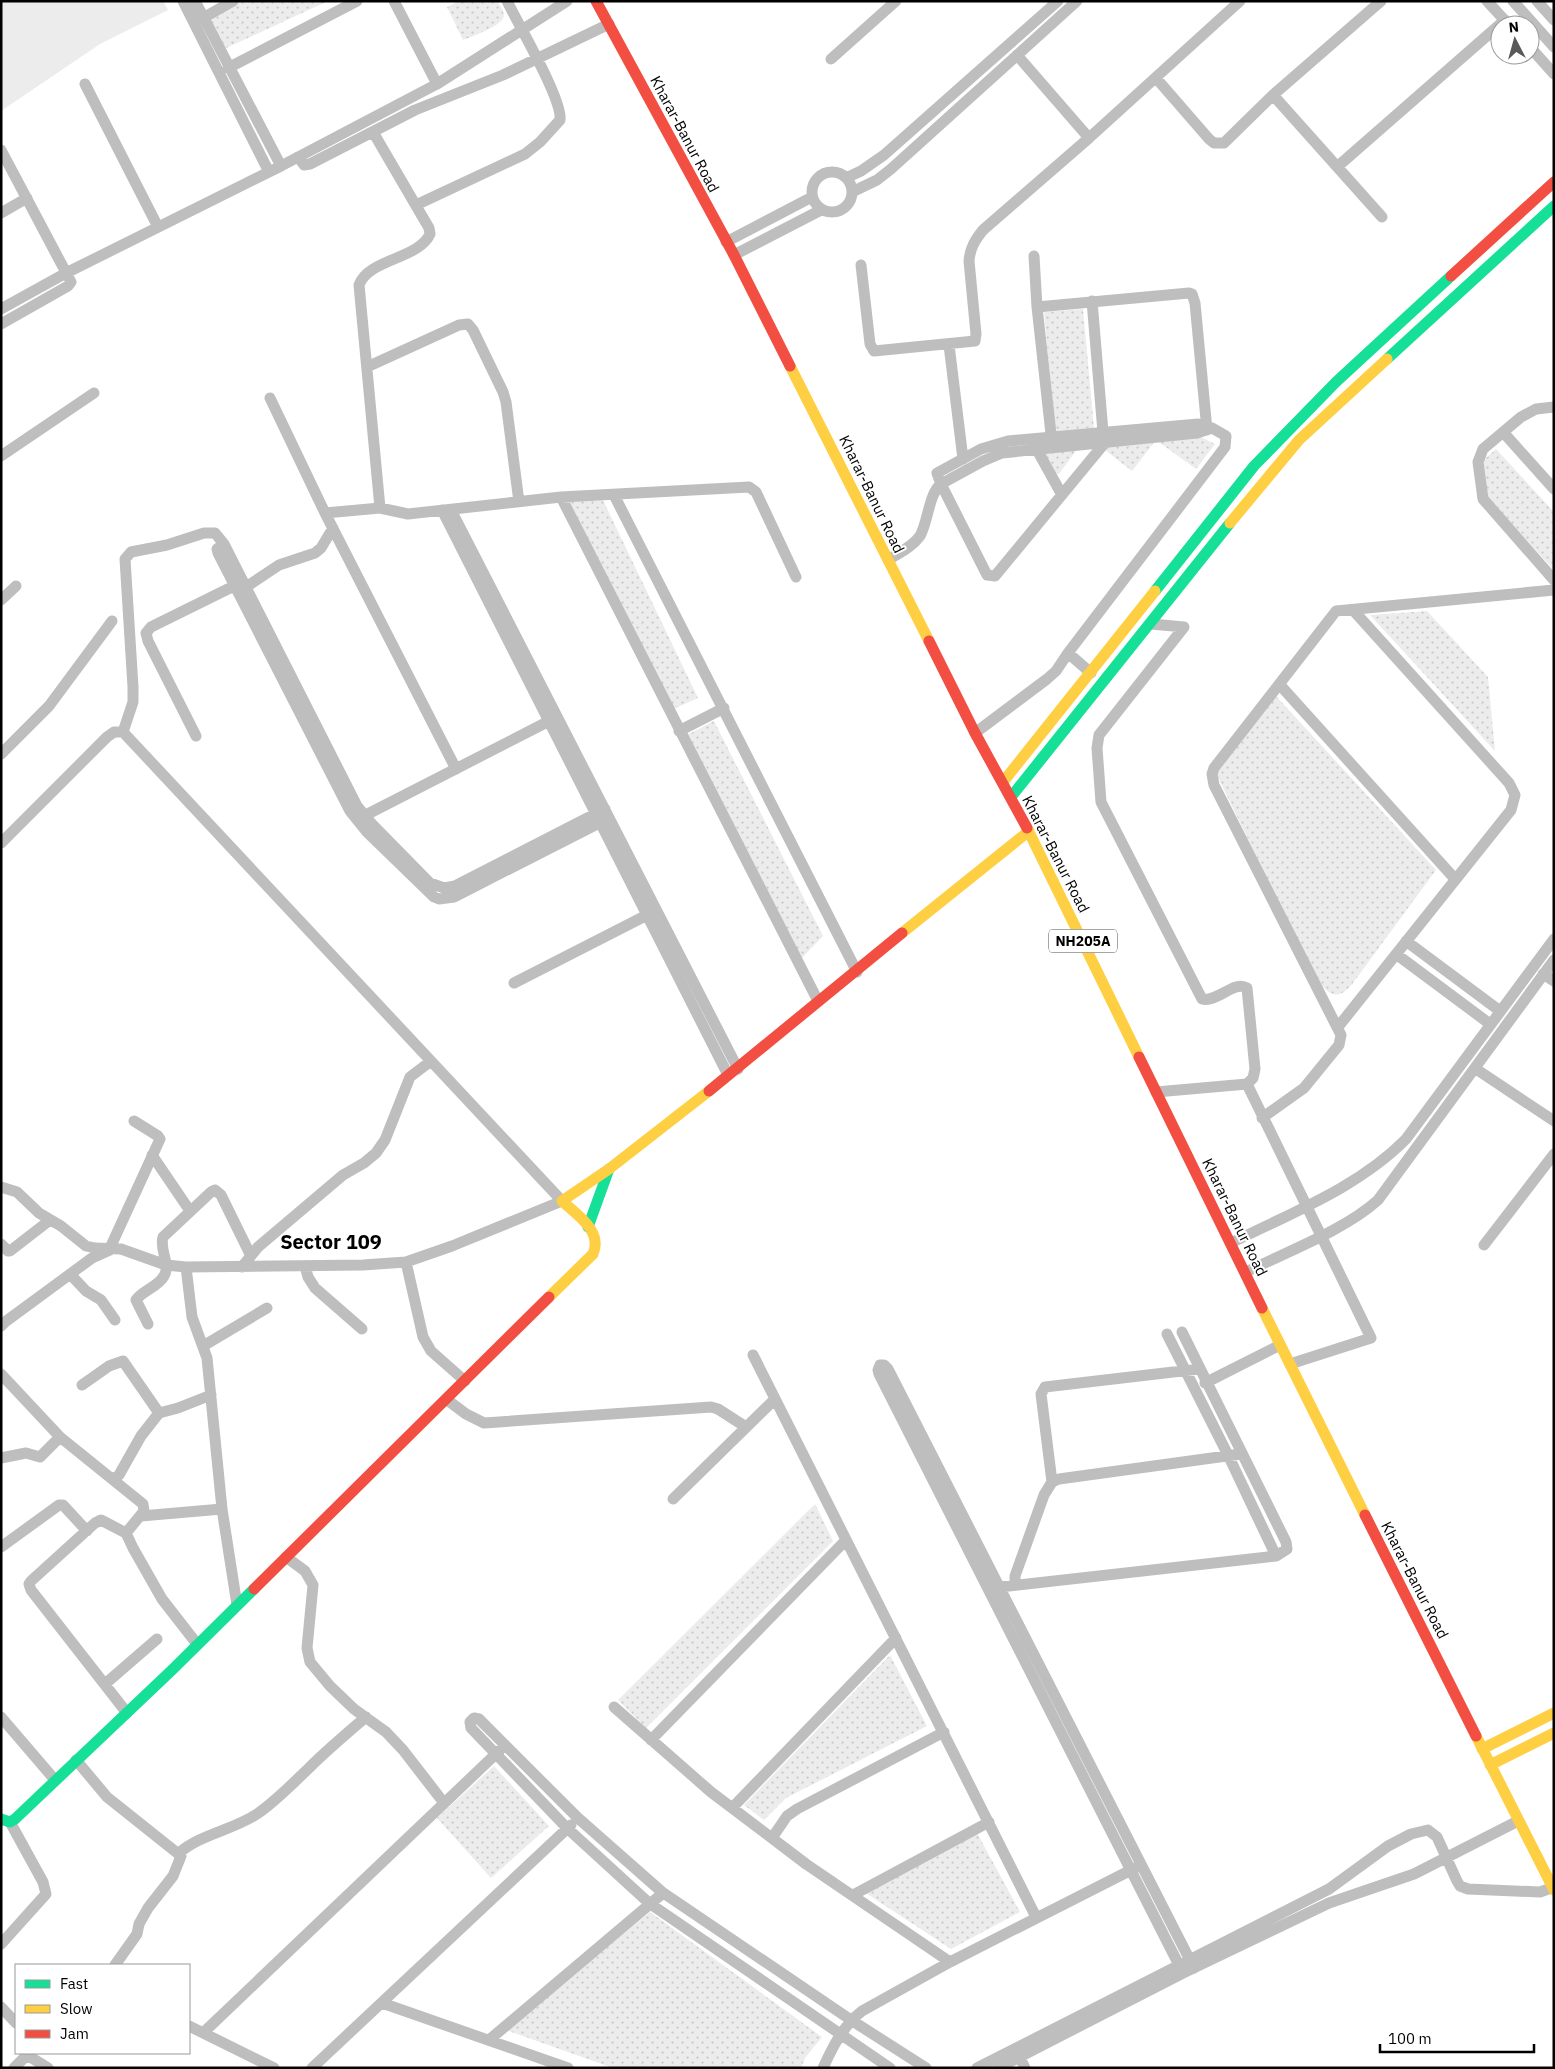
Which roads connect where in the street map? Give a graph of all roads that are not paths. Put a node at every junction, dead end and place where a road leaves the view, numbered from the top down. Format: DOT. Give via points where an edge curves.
graph roads {
  1 [pos="183,1"];
  2 [pos="195,1"];
  3 [pos="233,1"];
  4 [pos="357,1"];
  5 [pos="394,1"];
  6 [pos="507,1"];
  7 [pos="567,1"];
  8 [pos="596,1"];
  9 [pos="896,1"];
  10 [pos="1058,1"];
  11 [pos="1077,1"];
  12 [pos="1240,1"];
  13 [pos="1381,1"];
  14 [pos="1487,1"];
  15 [pos="1513,1"];
  16 [pos="1537,1"];
  17 [pos="1500,15"];
  18 [pos="203,18"];
  19 [pos="1554,20"];
  20 [pos="608,24"];
  21 [pos="522,31"];
  22 [pos="1490,37"];
  23 [pos="1554,47"];
  24 [pos="1018,55"];
  25 [pos="1540,58"];
  26 [pos="831,59"];
  27 [pos="538,60"];
  28 [pos="228,68"];
  29 [pos="1554,74"];
  30 [pos="1156,78"];
  31 [pos="85,84"];
  32 [pos="438,84"];
  33 [pos="1273,96"];
  34 [pos="373,132"];
  35 [pos="1089,138"];
  36 [pos="1,150"];
  37 [pos="298,157"];
  38 [pos="281,166"];
  39 [pos="1337,167"];
  40 [pos="269,172"];
  41 [pos="846,178"];
  42 [pos="1554,182"];
  43 [pos="852,192"];
  44 [pos="812,197"];
  45 [pos="27,198"];
  46 [pos="416,206"];
  47 [pos="1554,206"];
  48 [pos="821,210"];
  49 [pos="1,213"];
  50 [pos="1382,217"];
  51 [pos="158,227"];
  52 [pos="726,242"];
  53 [pos="734,255"];
  54 [pos="1034,256"];
  55 [pos="861,264"];
  56 [pos="66,273"];
  57 [pos="1092,301"];
  58 [pos="1037,307"];
  59 [pos="1,309"];
  60 [pos="1,324"];
  61 [pos="949,345"];
  62 [pos="367,367"];
  63 [pos="94,393"];
  64 [pos="270,398"];
  65 [pos="1554,407"];
  66 [pos="1208,428"];
  67 [pos="1503,432"];
  68 [pos="1104,437"];
  69 [pos="1052,442"];
  70 [pos="1036,448"];
  71 [pos="1,456"];
  72 [pos="963,459"];
  73 [pos="941,484"];
  74 [pos="1554,489"];
  75 [pos="614,495"];
  76 [pos="1062,495"];
  77 [pos="561,497"];
  78 [pos="519,502"];
  79 [pos="380,508"];
  80 [pos="446,510"];
  81 [pos="326,513"];
  82 [pos="334,528"];
  83 [pos="224,544"];
  84 [pos="888,560"];
  85 [pos="796,577"];
  86 [pos="1554,580"];
  87 [pos="16,586"];
  88 [pos="234,586"];
  89 [pos="246,586"];
  90 [pos="1554,590"];
  91 [pos="1,600"];
  92 [pos="1353,610"];
  93 [pos="112,621"];
  94 [pos="1151,624"];
  95 [pos="1068,653"];
  96 [pos="1091,673"];
  97 [pos="1280,685"];
  98 [pos="724,708"];
  99 [pos="553,719"];
  100 [pos="680,731"];
  101 [pos="123,732"];
  102 [pos="975,733"];
  103 [pos="196,736"];
  104 [pos="1,754"];
  105 [pos="456,769"];
  106 [pos="1003,782"];
  107 [pos="1010,797"];
  108 [pos="602,816"];
  109 [pos="360,818"];
  110 [pos="1029,831"];
  111 [pos="1,843"];
  112 [pos="1455,879"];
  113 [pos="652,913"];
  114 [pos="1554,940"];
  115 [pos="1406,941"];
  116 [pos="1396,954"];
  117 [pos="1542,954"];
  118 [pos="1553,961"];
  119 [pos="856,972"];
  120 [pos="1543,974"];
  121 [pos="1554,981"];
  122 [pos="514,982"];
  123 [pos="818,1001"];
  124 [pos="1500,1011"];
  125 [pos="1490,1024"];
  126 [pos="1338,1027"];
  127 [pos="431,1060"];
  128 [pos="1476,1069"];
  129 [pos="733,1072"];
  130 [pos="1247,1084"];
  131 [pos="1156,1092"];
  132 [pos="1262,1118"];
  133 [pos="134,1121"];
  134 [pos="1554,1121"];
  135 [pos="1554,1154"];
  136 [pos="152,1155"];
  137 [pos="609,1169"];
  138 [pos="1,1187"];
  139 [pos="562,1202"];
  140 [pos="1307,1206"];
  141 [pos="190,1211"];
  142 [pos="50,1220"];
  143 [pos="588,1227"];
  144 [pos="1322,1235"];
  145 [pos="1231,1242"];
  146 [pos="1,1244"];
  147 [pos="1484,1245"];
  148 [pos="112,1248"];
  149 [pos="250,1254"];
  150 [pos="406,1262"];
  151 [pos="166,1265"];
  152 [pos="305,1266"];
  153 [pos="186,1267"];
  154 [pos="242,1267"];
  155 [pos="1246,1272"];
  156 [pos="70,1274"];
  157 [pos="267,1308"];
  158 [pos="116,1320"];
  159 [pos="148,1324"];
  160 [pos="1,1326"];
  161 [pos="362,1329"];
  162 [pos="1182,1332"];
  163 [pos="1167,1334"];
  164 [pos="1280,1345"];
  165 [pos="203,1346"];
  166 [pos="753,1355"];
  167 [pos="1290,1364"];
  168 [pos="1199,1369"];
  169 [pos="1185,1372"];
  170 [pos="1,1374"];
  171 [pos="465,1380"];
  172 [pos="1206,1383"];
  173 [pos="82,1385"];
  174 [pos="211,1394"];
  175 [pos="446,1399"];
  176 [pos="774,1400"];
  177 [pos="159,1413"];
  178 [pos="746,1427"];
  179 [pos="60,1437"];
  180 [pos="1242,1454"];
  181 [pos="1229,1457"];
  182 [pos="1,1458"];
  183 [pos="113,1480"];
  184 [pos="1052,1482"];
  185 [pos="947,1496"];
  186 [pos="673,1499"];
  187 [pos="222,1509"];
  188 [pos="141,1516"];
  189 [pos="86,1531"];
  190 [pos="126,1533"];
  191 [pos="846,1540"];
  192 [pos="1,1547"];
  193 [pos="1276,1556"];
  194 [pos="286,1557"];
  195 [pos="1015,1586"];
  196 [pos="1000,1587"];
  197 [pos="236,1605"];
  198 [pos="896,1638"];
  199 [pos="157,1639"];
  200 [pos="197,1644"];
  201 [pos="106,1684"];
  202 [pos="614,1707"];
  203 [pos="127,1713"];
  204 [pos="1554,1713"];
  205 [pos="1,1717"];
  206 [pos="366,1717"];
  207 [pos="944,1732"];
  208 [pos="1554,1733"];
  209 [pos="651,1740"];
  210 [pos="506,1746"];
  211 [pos="1482,1749"];
  212 [pos="496,1754"];
  213 [pos="76,1760"];
  214 [pos="1490,1765"];
  215 [pos="55,1780"];
  216 [pos="444,1803"];
  217 [pos="732,1808"];
  218 [pos="578,1818"];
  219 [pos="1518,1820"];
  220 [pos="6,1821"];
  221 [pos="989,1822"];
  222 [pos="567,1828"];
  223 [pos="772,1838"];
  224 [pos="179,1853"];
  225 [pos="1446,1857"];
  226 [pos="1136,1867"];
  227 [pos="1553,1888"];
  228 [pos="663,1892"];
  229 [pos="853,1895"];
  230 [pos="650,1904"];
  231 [pos="1036,1917"];
  232 [pos="1,1944"];
  233 [pos="950,1962"];
  234 [pos="116,1964"];
  235 [pos="1186,1966"];
  236 [pos="382,2003"];
  237 [pos="1,2006"];
  238 [pos="851,2020"];
  239 [pos="15,2022"];
  240 [pos="190,2027"];
  241 [pos="203,2034"];
  242 [pos="840,2035"];
  243 [pos="488,2040"];
  244 [pos="1018,2052"];
  245 [pos="28,2054"];
  246 [pos="14,2068"];
  247 [pos="48,2068"];
  248 [pos="274,2068"];
  249 [pos="312,2068"];
  250 [pos="568,2068"];
  251 [pos="823,2068"];
  252 [pos="890,2068"];
  253 [pos="926,2068"];
  254 [pos="977,2068"];
  255 [pos="998,2068"];
  256 [pos="1025,2068"];
  1 -- 40 [label="street"];
  2 -- 18 [label="street"];
  3 -- 18 [label="street"];
  4 -- 28 [label="street"];
  5 -- 32 [label="street"];
  6 -- 21 [label="street"];
  7 -- 21 [label="street"];
  8 -- 20 [label="main road, Kharar-Banur Road / NH205A"];
  9 -- 26 [label="street"];
  10 -- 41 [label="street" via="884,155"];
  11 -- 24 [label="street"];
  12 -- 30 [label="street"];
  13 -- 33 [label="street"];
  14 -- 17 [label="street"];
  15 -- 23 [label="street"];
  16 -- 19 [label="street"];
  18 -- 28 [label="street"];
  20 -- 27 [label="street"];
  20 -- 52 [label="main road, Kharar-Banur Road / NH205A"];
  21 -- 27 [label="street"];
  21 -- 32 [label="street"];
  22 -- 39 [label="street"];
  24 -- 35 [label="street"];
  24 -- 43 [label="street" via="891,169"];
  25 -- 29 [label="street"];
  27 -- 34 [label="street" via="415,110"];
  27 -- 46 [label="street" via="560,107 560,120 556,126 525,154"];
  28 -- 38 [label="street"];
  30 -- 33 [label="street" via="1209,140 1218,144 1230,138"];
  30 -- 35 [label="street"];
  31 -- 51 [label="street"];
  32 -- 37 [label="street"];
  33 -- 39 [label="street"];
  34 -- 37 [label="street" via="310,164 304,165"];
  34 -- 46 [label="street"];
  35 -- 61 [label="street" via="975,240 969,261 976,338 970,343"];
  36 -- 45 [label="street"];
  37 -- 38 [label="street"];
  38 -- 40 [label="street"];
  39 -- 50 [label="street"];
  40 -- 51 [label="street"];
  41 -- 43 [label="street"];
  41 -- 44 [label="street" via="831,171 820,175 812,187"];
  42 -- 96 [label="main road" via="1336,382 1254,466"];
  43 -- 48 [label="street" via="849,203 838,212"];
  44 -- 48 [label="street"];
  44 -- 52 [label="street"];
  45 -- 49 [label="street"];
  45 -- 56 [label="street"];
  46 -- 62 [label="street" via="429,228 428,239 365,274 359,285"];
  47 -- 94 [label="main road" via="1299,440"];
  48 -- 53 [label="street"];
  51 -- 56 [label="street"];
  52 -- 53 [label="main road, Kharar-Banur Road / NH205A"];
  53 -- 84 [label="main road, Kharar-Banur Road / NH205A"];
  54 -- 58 [label="street"];
  55 -- 61 [label="street" via="870,344 874,351"];
  56 -- 59 [label="street"];
  56 -- 60 [label="street" via="71,282 68,286"];
  57 -- 58 [label="street"];
  57 -- 66 [label="street" via="1192,294"];
  57 -- 68 [label="street"];
  58 -- 69 [label="street"];
  61 -- 72 [label="street"];
  62 -- 78 [label="street" via="459,325 468,324 506,402"];
  62 -- 79 [label="street"];
  63 -- 71 [label="street"];
  64 -- 81 [label="street"];
  65 -- 67 [label="street" via="1529,412"];
  66 -- 68 [label="street" via="1197,433"];
  66 -- 95 [label="street" via="1226,436 1225,447"];
  67 -- 74 [label="street"];
  67 -- 86 [label="street" via="1483,449 1479,457 1480,491 1483,499"];
  68 -- 69 [label="street"];
  68 -- 76 [label="street"];
  69 -- 70 [label="street"];
  69 -- 72 [label="street" via="1000,442"];
  70 -- 73 [label="street" via="1002,453"];
  70 -- 76 [label="street"];
  72 -- 73 [label="street" via="937,473"];
  73 -- 76 [label="street" via="985,572 991,577 999,574"];
  73 -- 84 [label="street" via="935,491 920,534 910,547"];
  75 -- 77 [label="street"];
  75 -- 85 [label="street" via="753,489"];
  75 -- 98 [label="street"];
  77 -- 78 [label="street"];
  77 -- 100 [label="street"];
  78 -- 80 [label="street"];
  79 -- 80 [label="street" via="401,514"];
  79 -- 81 [label="street"];
  80 -- 99 [label="street"];
  81 -- 82 [label="street"];
  82 -- 89 [label="street" via="315,553 279,565"];
  82 -- 105 [label="street"];
  83 -- 88 [label="street" via="217,552"];
  83 -- 89 [label="street"];
  83 -- 101 [label="street" via="219,536 209,532 127,554 124,564 133,687"];
  84 -- 102 [label="main road, Kharar-Banur Road / NH205A"];
  87 -- 91 [label="street"];
  88 -- 103 [label="street" via="146,633"];
  88 -- 109 [label="street" via="344,800"];
  89 -- 109 [label="street"];
  90 -- 92 [label="street"];
  92 -- 97 [label="street" via="1336,611"];
  92 -- 112 [label="street" via="1513,789 1511,810"];
  93 -- 104 [label="street" via="49,706"];
  94 -- 107 [label="main road"];
  94 -- 130 [label="street" via="1184,627 1099,734 1099,793 1107,815 1200,997 1208,1000 1240,986 1247,988 1256,1068"];
  95 -- 96 [label="street"];
  95 -- 102 [label="street" via="1047,679"];
  96 -- 106 [label="main road"];
  97 -- 112 [label="street"];
  97 -- 126 [label="street" via="1214,768 1213,779"];
  98 -- 100 [label="street"];
  98 -- 119 [label="street"];
  99 -- 105 [label="street"];
  99 -- 108 [label="street"];
  100 -- 123 [label="street"];
  101 -- 111 [label="street" via="114,732 108,737"];
  101 -- 127 [label="street"];
  102 -- 106 [label="main road, Kharar-Banur Road / NH205A"];
  105 -- 109 [label="street"];
  106 -- 107 [label="main road, Kharar-Banur Road / NH205A"];
  107 -- 110 [label="main road, Kharar-Banur Road / NH205A"];
  108 -- 109 [label="street" via="454,897 439,900"];
  108 -- 113 [label="street"];
  110 -- 119 [label="main road"];
  110 -- 131 [label="main road, Kharar-Banur Road / NH205A"];
  112 -- 115 [label="street"];
  113 -- 122 [label="street"];
  113 -- 129 [label="street"];
  114 -- 117 [label="street"];
  115 -- 116 [label="street"];
  115 -- 124 [label="street"];
  116 -- 125 [label="street"];
  116 -- 126 [label="street"];
  117 -- 118 [label="street"];
  117 -- 124 [label="street"];
  118 -- 120 [label="street"];
  119 -- 123 [label="main road"];
  120 -- 121 [label="street"];
  120 -- 128 [label="street"];
  123 -- 129 [label="main road"];
  124 -- 125 [label="street"];
  125 -- 140 [label="street" via="1406,1139 1384,1161"];
  126 -- 132 [label="street" via="1341,1035 1339,1045 1311,1080 1294,1097"];
  127 -- 139 [label="street"];
  127 -- 149 [label="street" via="410,1077 385,1140 376,1153 343,1175"];
  128 -- 134 [label="street"];
  128 -- 144 [label="street" via="1378,1200 1354,1218"];
  129 -- 137 [label="main road"];
  130 -- 131 [label="street"];
  130 -- 132 [label="street"];
  131 -- 145 [label="main road, Kharar-Banur Road / NH205A"];
  132 -- 140 [label="street"];
  133 -- 136 [label="street" via="158,1136 159,1143"];
  135 -- 147 [label="street"];
  136 -- 141 [label="street"];
  136 -- 148 [label="street"];
  137 -- 139 [label="main road"];
  137 -- 143 [label="main road"];
  138 -- 142 [label="street" via="18,1192"];
  139 -- 143 [label="main road"];
  139 -- 150 [label="street"];
  140 -- 144 [label="street"];
  140 -- 145 [label="street"];
  141 -- 149 [label="street" via="211,1192 218,1192"];
  141 -- 151 [label="street" via="163,1237"];
  142 -- 146 [label="street" via="10,1251"];
  142 -- 148 [label="street" via="86,1246"];
  143 -- 171 [label="main road" via="596,1240 593,1254"];
  144 -- 155 [label="street"];
  144 -- 167 [label="street" via="1371,1338"];
  145 -- 155 [label="main road, Kharar-Banur Road / NH205A"];
  148 -- 151 [label="street"];
  148 -- 156 [label="street"];
  149 -- 154 [label="street"];
  150 -- 152 [label="street"];
  150 -- 171 [label="street" via="423,1337 431,1351"];
  151 -- 153 [label="street"];
  151 -- 159 [label="street" via="162,1279 136,1300"];
  152 -- 154 [label="street"];
  152 -- 161 [label="street" via="315,1288"];
  153 -- 154 [label="street"];
  153 -- 165 [label="street" via="192,1317"];
  155 -- 164 [label="main road, Kharar-Banur Road / NH205A"];
  156 -- 158 [label="street" via="86,1291 101,1300"];
  156 -- 160 [label="street"];
  157 -- 165 [label="street"];
  162 -- 168 [label="street"];
  163 -- 169 [label="street"];
  164 -- 167 [label="main road, Kharar-Banur Road / NH205A"];
  164 -- 172 [label="street"];
  165 -- 174 [label="street"];
  166 -- 176 [label="street"];
  167 -- 211 [label="main road, Kharar-Banur Road / NH205A"];
  168 -- 169 [label="street"];
  168 -- 172 [label="street"];
  169 -- 181 [label="street"];
  169 -- 184 [label="street" via="1045,1387 1041,1394"];
  170 -- 179 [label="street"];
  171 -- 175 [label="main road"];
  172 -- 180 [label="street"];
  173 -- 177 [label="street" via="109,1366 124,1361"];
  174 -- 177 [label="street"];
  174 -- 187 [label="street"];
  175 -- 178 [label="street" via="484,1422 711,1406"];
  175 -- 194 [label="main road"];
  176 -- 178 [label="street"];
  176 -- 191 [label="street"];
  177 -- 183 [label="street"];
  178 -- 186 [label="street"];
  179 -- 182 [label="street" via="40,1458 26,1453"];
  179 -- 183 [label="street"];
  180 -- 181 [label="street"];
  180 -- 193 [label="street" via="1288,1545 1285,1552"];
  181 -- 184 [label="street"];
  181 -- 193 [label="street"];
  183 -- 188 [label="street" via="144,1505"];
  184 -- 195 [label="street" via="1015,1576"];
  185 -- 185 [label="street" via="880,1374 880,1365 888,1369"];
  185 -- 196 [label="street"];
  185 -- 226 [label="street"];
  187 -- 188 [label="street"];
  187 -- 197 [label="street"];
  188 -- 190 [label="street"];
  189 -- 190 [label="street" via="100,1520"];
  189 -- 192 [label="street" via="61,1505"];
  189 -- 201 [label="street" via="29,1586"];
  190 -- 200 [label="street" via="162,1599"];
  191 -- 198 [label="street"];
  191 -- 209 [label="street"];
  193 -- 195 [label="street"];
  194 -- 197 [label="main road"];
  194 -- 206 [label="street" via="304,1571 313,1585 307,1648 310,1662 330,1686"];
  195 -- 196 [label="street"];
  196 -- 226 [label="street"];
  197 -- 200 [label="main road"];
  198 -- 207 [label="street"];
  198 -- 217 [label="street"];
  199 -- 201 [label="street"];
  200 -- 203 [label="main road"];
  201 -- 203 [label="street"];
  202 -- 209 [label="street"];
  203 -- 213 [label="main road"];
  204 -- 211 [label="main road"];
  205 -- 215 [label="street"];
  206 -- 216 [label="street" via="403,1750"];
  206 -- 224 [label="street" via="257,1814"];
  207 -- 221 [label="street"];
  207 -- 223 [label="street" via="797,1809 787,1816"];
  208 -- 214 [label="main road"];
  209 -- 217 [label="street"];
  210 -- 212 [label="street"];
  210 -- 212 [label="street" via="479,1719 474,1718 469,1724 471,1728"];
  210 -- 218 [label="street"];
  211 -- 214 [label="main road, Kharar-Banur Road / NH205A"];
  212 -- 216 [label="street"];
  212 -- 222 [label="street"];
  213 -- 215 [label="main road"];
  213 -- 224 [label="street" via="113,1802"];
  214 -- 219 [label="main road, Kharar-Banur Road / NH205A"];
  215 -- 220 [label="main road"];
  216 -- 241 [label="street"];
  217 -- 223 [label="street"];
  218 -- 222 [label="street"];
  218 -- 228 [label="street"];
  219 -- 225 [label="street"];
  219 -- 227 [label="main road, Kharar-Banur Road / NH205A"];
  220 -- 232 [label="street" via="43,1882 46,1894"];
  221 -- 229 [label="street"];
  221 -- 231 [label="street"];
  222 -- 230 [label="street"];
  222 -- 236 [label="street"];
  223 -- 229 [label="street"];
  224 -- 234 [label="street" via="182,1858 178,1867 163,1892 150,1905 137,1934"];
  225 -- 227 [label="street" via="1460,1886 1468,1889 1540,1892"];
  225 -- 235 [label="street" via="1406,1877 1329,1903"];
  225 -- 235 [label="street" via="1434,1833 1428,1830 1411,1834 1382,1850 1329,1889"];
  226 -- 231 [label="street"];
  226 -- 235 [label="street"];
  228 -- 230 [label="street"];
  228 -- 238 [label="street"];
  229 -- 233 [label="street"];
  230 -- 242 [label="street"];
  230 -- 243 [label="street"];
  231 -- 233 [label="street"];
  233 -- 238 [label="street"];
  235 -- 244 [label="street"];
  236 -- 243 [label="street"];
  236 -- 249 [label="street"];
  237 -- 239 [label="street"];
  238 -- 242 [label="street"];
  238 -- 253 [label="street"];
  240 -- 241 [label="street"];
  241 -- 248 [label="street"];
  242 -- 251 [label="street"];
  242 -- 252 [label="street"];
  243 -- 250 [label="street"];
  244 -- 254 [label="street"];
  244 -- 255 [label="street"];
  244 -- 256 [label="street"];
  245 -- 246 [label="street"];
  245 -- 247 [label="street"];
}
